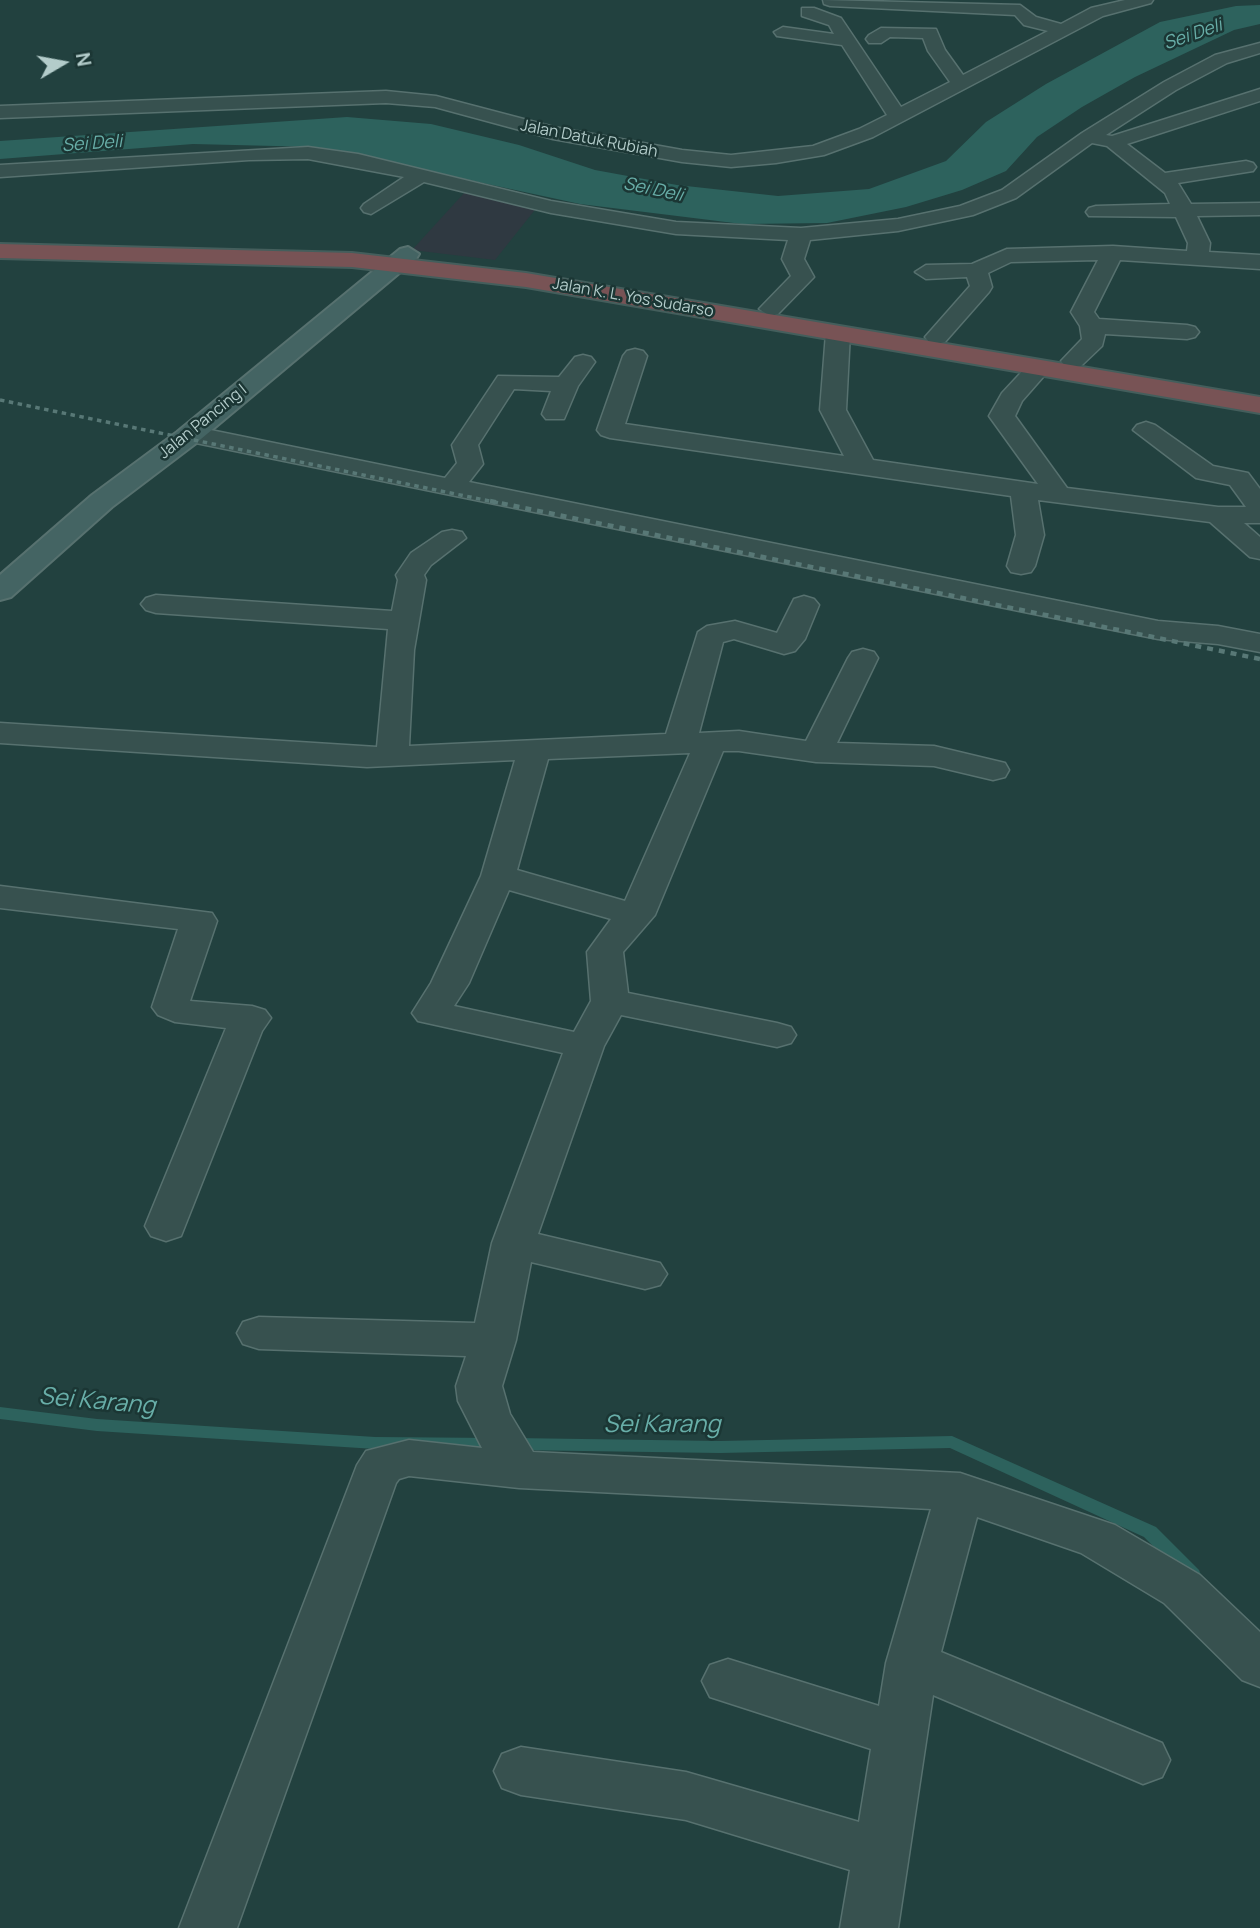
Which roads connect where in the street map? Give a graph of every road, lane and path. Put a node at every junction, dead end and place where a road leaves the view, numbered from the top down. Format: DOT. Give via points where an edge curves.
graph roads {
  1 [pos="982,0"];
  2 [pos="1145,0"];
  3 [pos="830,1"];
  4 [pos="863,1"];
  5 [pos="1120,3"];
  6 [pos="1020,4"];
  7 [pos="803,6"];
  8 [pos="964,9"];
  9 [pos="976,28"];
  10 [pos="1060,29"];
  11 [pos="783,32"];
  12 [pos="1013,36"];
  13 [pos="875,39"];
  14 [pos="1038,40"];
  15 [pos="845,41"];
  16 [pos="1260,48"];
  17 [pos="961,84"];
  18 [pos="1256,99"];
  19 [pos="0,112"];
  20 [pos="898,117"];
  21 [pos="1143,133"];
  22 [pos="1088,137"];
  23 [pos="1113,142"];
  24 [pos="1165,149"];
  25 [pos="1246,166"];
  26 [pos="0,171"];
  27 [pos="419,176"];
  28 [pos="1162,180"];
  29 [pos="371,208"];
  30 [pos="1260,209"];
  31 [pos="1184,210"];
  32 [pos="1096,212"];
  33 [pos="0,240"];
  34 [pos="800,240"];
  35 [pos="873,250"];
  36 [pos="0,251"];
  37 [pos="1113,253"];
  38 [pos="1197,257"];
  39 [pos="401,259"];
  40 [pos="1260,262"];
  41 [pos="976,270"];
  42 [pos="926,272"];
  43 [pos="752,310"];
  44 [pos="1091,326"];
  45 [pos="1187,331"];
  46 [pos="838,333"];
  47 [pos="937,337"];
  48 [pos="635,356"];
  49 [pos="1073,361"];
  50 [pos="583,362"];
  51 [pos="1039,369"];
  52 [pos="566,385"];
  53 [pos="1260,391"];
  54 [pos="1260,405"];
  55 [pos="555,414"];
  56 [pos="1146,429"];
  57 [pos="191,434"];
  58 [pos="862,465"];
  59 [pos="451,487"];
  60 [pos="1023,490"];
  61 [pos="1059,495"];
  62 [pos="1260,506"];
  63 [pos="1260,514"];
  64 [pos="1218,515"];
  65 [pos="452,538"];
  66 [pos="1260,551"];
  67 [pos="1021,566"];
  68 [pos="0,592"];
  69 [pos="156,604"];
  70 [pos="804,605"];
  71 [pos="402,621"];
  72 [pos="1260,642"];
  73 [pos="863,658"];
  74 [pos="0,733"];
  75 [pos="696,742"];
  76 [pos="534,751"];
  77 [pos="816,752"];
  78 [pos="392,757"];
  79 [pos="993,770"];
  80 [pos="498,876"];
  81 [pos="0,898"];
  82 [pos="637,915"];
  83 [pos="610,1001"];
  84 [pos="777,1035"];
  85 [pos="585,1045"];
  86 [pos="166,1226"];
  87 [pos="513,1243"];
  88 [pos="645,1273"];
  89 [pos="259,1333"];
  90 [pos="494,1340"];
  91 [pos="517,1466"];
  92 [pos="960,1492"];
  93 [pos="912,1663"];
  94 [pos="1260,1665"];
  95 [pos="728,1681"];
  96 [pos="899,1735"];
  97 [pos="1143,1760"];
  98 [pos="521,1771"];
  99 [pos="881,1854"];
  100 [pos="208,1928"];
  101 [pos="869,1928"];
  1 -- 6 [label="street"];
  2 -- 5 [label="street, Jalan Datuk Rubiah"];
  3 -- 4 [label="street"];
  3 -- 7 [label="street"];
  4 -- 8 [label="street"];
  5 -- 10 [label="street, Jalan Datuk Rubiah"];
  6 -- 8 [label="street"];
  6 -- 10 [label="street" via="1030,21"];
  7 -- 15 [label="street" via="835,22"];
  8 -- 9 [label="street"];
  10 -- 14 [label="street, Jalan Datuk Rubiah"];
  11 -- 15 [label="street"];
  12 -- 14 [label="street"];
  13 -- 17 [label="street" via="887,32 936,33 937,51"];
  14 -- 17 [label="street, Jalan Datuk Rubiah"];
  15 -- 20 [label="street"];
  16 -- 22 [label="street" via="1196,71"];
  17 -- 20 [label="street, Jalan Datuk Rubiah"];
  18 -- 21 [label="street"];
  19 -- 20 [label="street, Jalan Datuk Rubiah" via="386,97 436,102 553,133 637,149 731,161 817,151"];
  21 -- 23 [label="street"];
  21 -- 24 [label="street"];
  22 -- 23 [label="street"];
  22 -- 34 [label="street" via="1009,194 966,211"];
  23 -- 28 [label="street"];
  25 -- 28 [label="street"];
  26 -- 27 [label="street" via="308,153"];
  27 -- 29 [label="street"];
  27 -- 34 [label="street" via="551,207 676,228"];
  28 -- 31 [label="street" via="1174,190"];
  30 -- 31 [label="street"];
  31 -- 32 [label="street"];
  31 -- 38 [label="street" via="1199,243"];
  33 -- 39 [label="highway, Jalan K. L. Yos Sudarso" via="333,249"];
  34 -- 35 [label="street"];
  34 -- 43 [label="street" via="794,264 803,277"];
  36 -- 39 [label="highway, Jalan K. L. Yos Sudarso"];
  37 -- 38 [label="street"];
  37 -- 41 [label="street" via="1007,256"];
  37 -- 44 [label="street" via="1084,304 1082,312"];
  38 -- 40 [label="street"];
  39 -- 43 [label="highway, Jalan K. L. Yos Sudarso"];
  39 -- 57 [label="main road, Jalan Pancing I"];
  41 -- 42 [label="street"];
  41 -- 47 [label="street" via="981,286"];
  43 -- 46 [label="highway, Jalan K. L. Yos Sudarso"];
  43 -- 47 [label="highway, Jalan K. L. Yos Sudarso"];
  44 -- 45 [label="street"];
  44 -- 49 [label="street" via="1094,341"];
  46 -- 51 [label="highway, Jalan K. L. Yos Sudarso"];
  46 -- 58 [label="street" via="834,410"];
  47 -- 49 [label="highway, Jalan K. L. Yos Sudarso"];
  48 -- 58 [label="street" via="610,430"];
  49 -- 53 [label="highway, Jalan K. L. Yos Sudarso"];
  50 -- 52 [label="street"];
  51 -- 54 [label="highway, Jalan K. L. Yos Sudarso"];
  51 -- 61 [label="street" via="1011,398 1002,416"];
  52 -- 55 [label="street"];
  52 -- 59 [label="street" via="508,380 465,445 470,464"];
  56 -- 62 [label="street" via="1205,472 1239,479"];
  57 -- 59 [label="street"];
  57 -- 68 [label="main road, Jalan Pancing I" via="102,500"];
  58 -- 60 [label="street"];
  59 -- 72 [label="street" via="1145,627"];
  60 -- 61 [label="street"];
  60 -- 67 [label="street" via="1030,535"];
  61 -- 64 [label="street"];
  63 -- 64 [label="street"];
  64 -- 66 [label="street"];
  65 -- 71 [label="street" via="421,559 410,575"];
  69 -- 71 [label="street"];
  70 -- 75 [label="street" via="784,645 735,630 709,638"];
  71 -- 78 [label="street"];
  73 -- 77 [label="street"];
  74 -- 78 [label="street"];
  75 -- 76 [label="street"];
  75 -- 77 [label="street"];
  75 -- 82 [label="street"];
  76 -- 78 [label="street"];
  76 -- 80 [label="street"];
  77 -- 79 [label="street" via="934,756"];
  80 -- 82 [label="street"];
  80 -- 85 [label="street" via="450,983 431,1013"];
  81 -- 86 [label="street" via="199,921 171,1007 188,1014 252,1018"];
  82 -- 83 [label="street" via="605,952"];
  83 -- 84 [label="street"];
  83 -- 85 [label="street"];
  85 -- 87 [label="street"];
  87 -- 88 [label="street"];
  87 -- 90 [label="street"];
  89 -- 90 [label="street"];
  90 -- 91 [label="street" via="479,1386 481,1401"];
  91 -- 92 [label="street"];
  91 -- 100 [label="street" via="409,1458 383,1464 378,1471"];
  92 -- 93 [label="street"];
  92 -- 94 [label="street" via="1098,1539 1182,1589"];
  93 -- 96 [label="street"];
  93 -- 97 [label="street"];
  95 -- 96 [label="street"];
  96 -- 99 [label="street"];
  98 -- 99 [label="street" via="686,1796"];
  99 -- 101 [label="street"];
}
